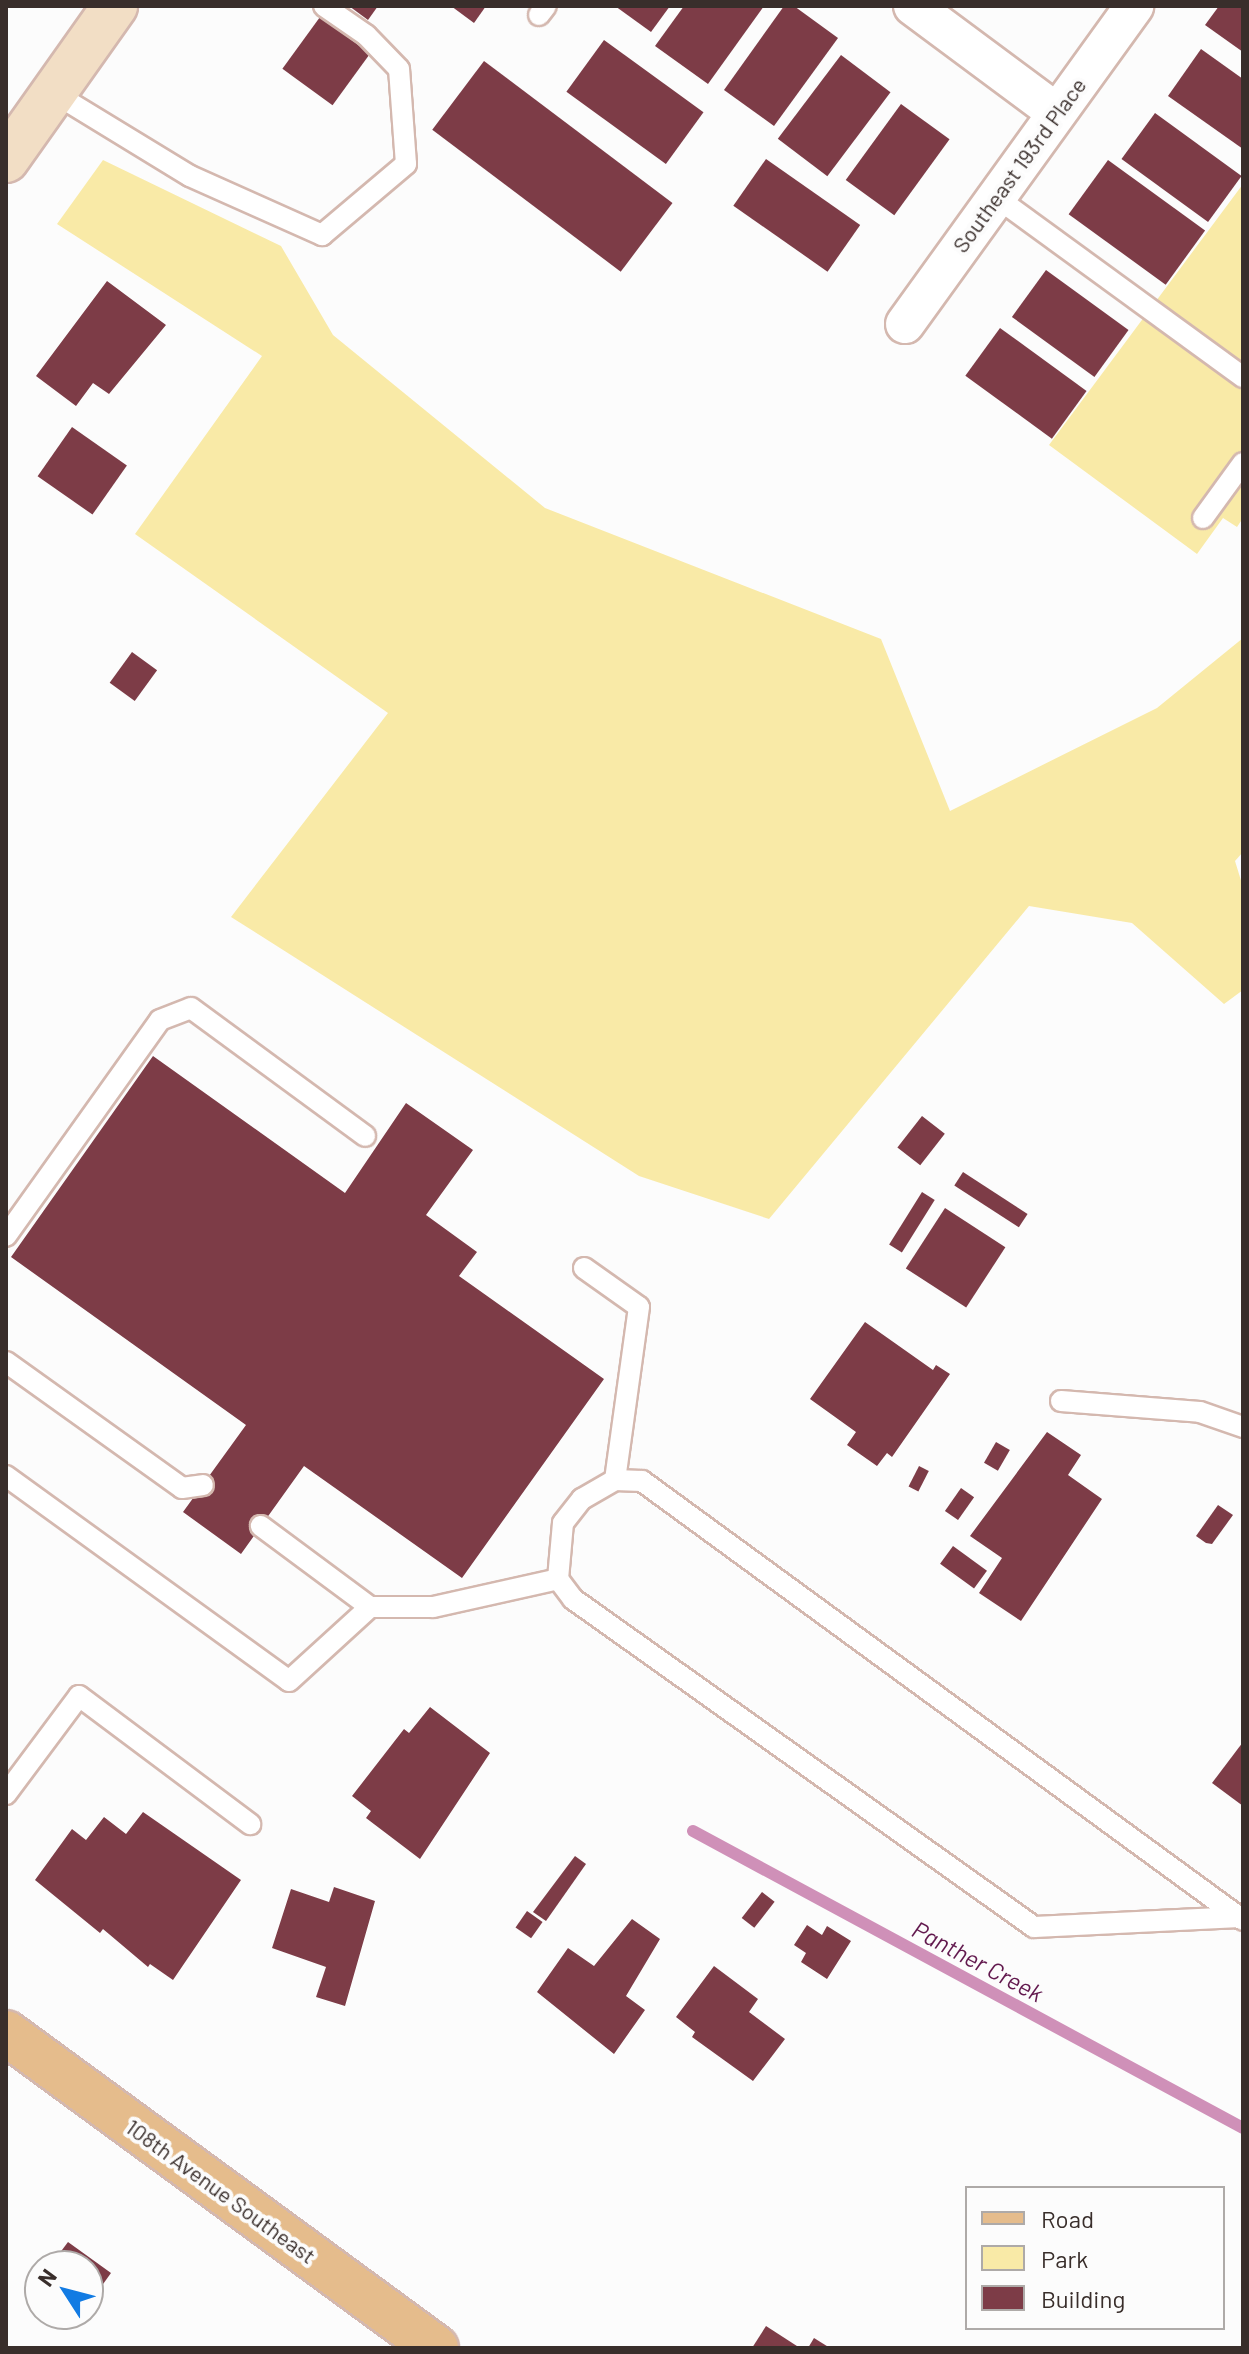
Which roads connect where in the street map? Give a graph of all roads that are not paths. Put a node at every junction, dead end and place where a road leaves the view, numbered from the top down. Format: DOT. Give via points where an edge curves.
graph roads {
  1 [pos="115,6"];
  2 [pos="324,6"];
  3 [pos="913,6"];
  4 [pos="1134,6"];
  5 [pos="54,93"];
  6 [pos="1057,113"];
  7 [pos="9,152"];
  8 [pos="996,197"];
  9 [pos="905,324"];
  10 [pos="1243,377"];
  11 [pos="1243,463"];
  12 [pos="1203,518"];
  13 [pos="365,1136"];
  14 [pos="6,1236"];
  15 [pos="584,1268"];
  16 [pos="6,1362"];
  17 [pos="1061,1401"];
  18 [pos="1243,1427"];
  19 [pos="6,1476"];
  20 [pos="615,1480"];
  21 [pos="203,1485"];
  22 [pos="261,1526"];
  23 [pos="558,1579"];
  24 [pos="370,1607"];
  25 [pos="6,1794"];
  26 [pos="250,1824"];
  27 [pos="1241,1919"];
  28 [pos="6,2033"];
  29 [pos="436,2348"];
  1 -- 5 [label="street"];
  2 -- 5 [label="lane" via="366,35 399,69 406,164 322,235 190,176"];
  3 -- 6 [label="street"];
  4 -- 6 [label="street, Southeast 193rd Place"];
  5 -- 7 [label="street"];
  6 -- 8 [label="street, Southeast 193rd Place"];
  8 -- 9 [label="street, Southeast 193rd Place"];
  8 -- 10 [label="lane"];
  11 -- 12 [label="lane"];
  13 -- 14 [label="lane" via="191,1008 160,1020"];
  15 -- 20 [label="lane" via="639,1307"];
  16 -- 21 [label="lane" via="182,1488"];
  17 -- 18 [label="lane" via="1200,1412"];
  19 -- 24 [label="lane" via="289,1681"];
  20 -- 23 [label="lane" via="582,1499 563,1523"];
  20 -- 27 [label="lane" via="642,1481"];
  22 -- 24 [label="lane"];
  23 -- 24 [label="lane" via="433,1607"];
  23 -- 27 [label="lane" via="573,1599 1034,1927"];
  25 -- 26 [label="lane" via="79,1696"];
  28 -- 29 [label="main road, 108th Avenue Southeast"];
}
